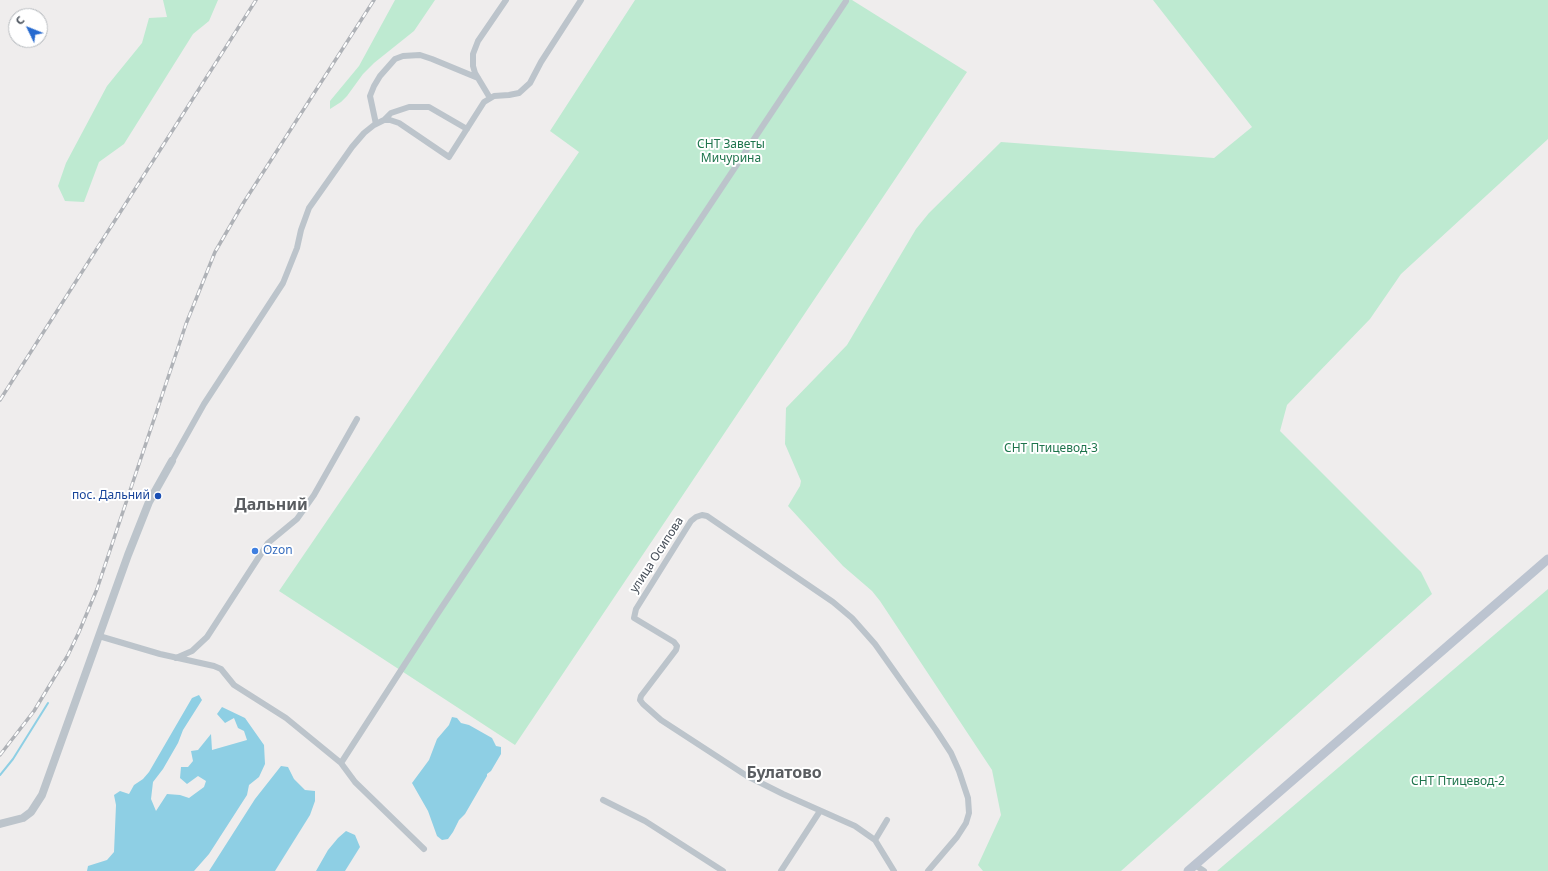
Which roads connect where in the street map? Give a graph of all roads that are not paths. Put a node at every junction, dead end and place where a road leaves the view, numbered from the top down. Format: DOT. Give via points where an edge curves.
graph roads {
  1 [pos="506,0"];
  2 [pos="582,0"];
  3 [pos="846,1"];
  4 [pos="478,78"];
  5 [pos="490,98"];
  6 [pos="384,120"];
  7 [pos="376,124"];
  8 [pos="467,129"];
  9 [pos="357,419"];
  10 [pos="172,461"];
  11 [pos="1548,559"];
  12 [pos="99,636"];
  13 [pos="176,658"];
  14 [pos="341,763"];
  15 [pos="603,800"];
  16 [pos="820,811"];
  17 [pos="887,820"];
  18 [pos="0,824"];
  19 [pos="875,840"];
  20 [pos="424,849"];
  21 [pos="1192,868"];
  22 [pos="723,871"];
  23 [pos="781,871"];
  24 [pos="894,871"];
  25 [pos="928,871"];
  26 [pos="1204,871"];
  1 -- 4 [label="street" via="478,41 473,54 473,66"];
  2 -- 5 [label="street" via="530,83 519,93"];
  3 -- 14 [label="street" via="436,616"];
  4 -- 5 [label="street"];
  4 -- 7 [label="street" via="420,55 395,59 380,76 370,96"];
  5 -- 8 [label="street" via="484,102"];
  6 -- 7 [label="street"];
  6 -- 8 [label="street" via="391,112 409,107 430,107"];
  6 -- 8 [label="street" via="399,123 449,157"];
  7 -- 10 [label="street" via="352,146 314,200 304,219 297,248 283,284 204,404"];
  9 -- 13 [label="street" via="314,495 297,518 268,543 207,637 192,651"];
  10 -- 12 [label="street" via="149,502"];
  11 -- 21 [label="main road"];
  12 -- 13 [label="street"];
  12 -- 18 [label="street" via="42,795 31,812 23,818"];
  13 -- 14 [label="street" via="221,669 234,685 286,718"];
  14 -- 20 [label="street" via="355,782"];
  15 -- 22 [label="street" via="645,821"];
  16 -- 19 [label="street, улица Осипова" via="855,826"];
  16 -- 23 [label="street"];
  16 -- 25 [label="street, улица Осипова" via="747,776 661,720 640,700 640,696 677,646 636,620 634,615 691,521 696,517 707,516 833,602 852,618 875,644 936,730 959,771 968,798 969,813 957,837"];
  17 -- 19 [label="street"];
  19 -- 24 [label="street, улица Осипова"];
  21 -- 26 [label="street"];
}
